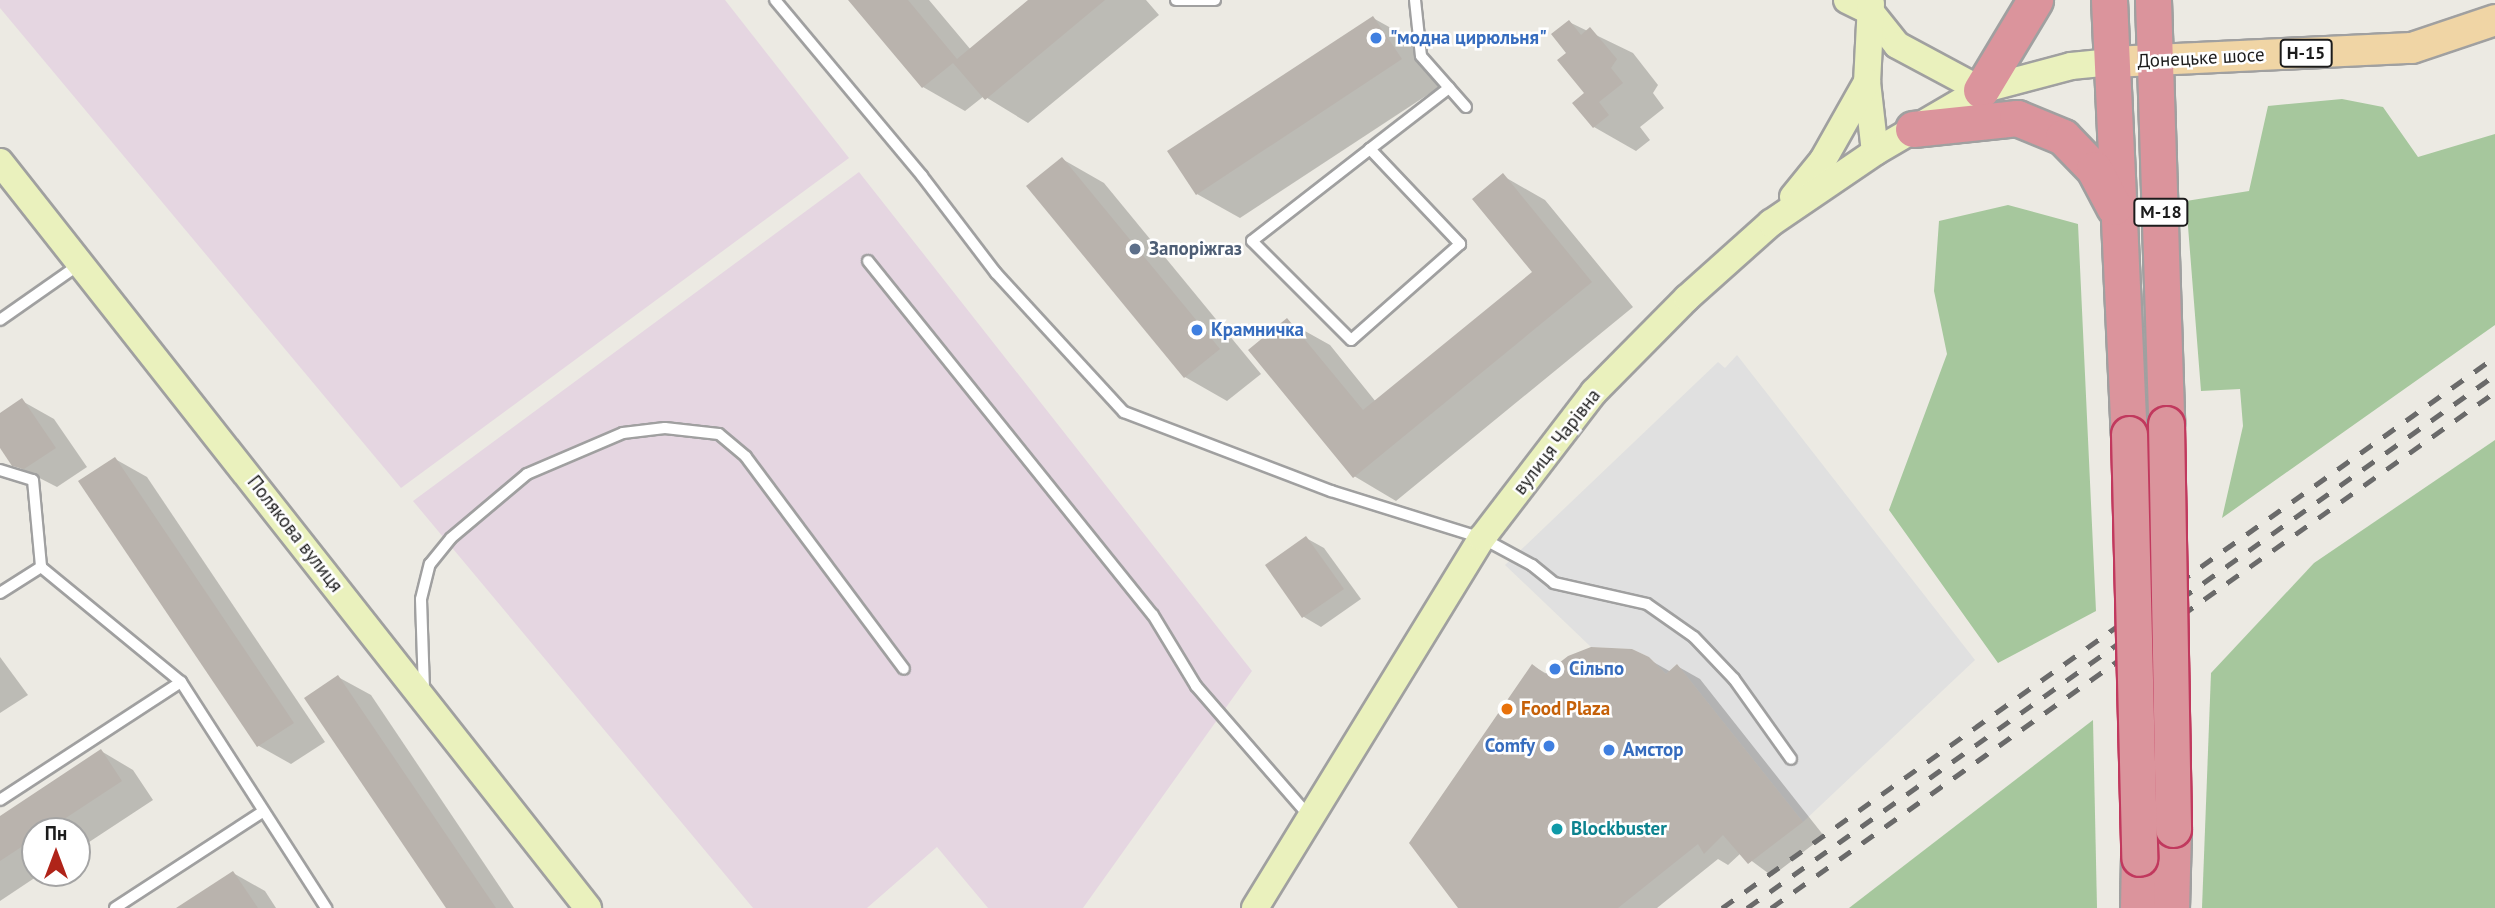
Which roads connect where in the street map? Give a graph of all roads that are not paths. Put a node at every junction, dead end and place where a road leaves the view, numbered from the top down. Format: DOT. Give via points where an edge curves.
graph roads {
  1 [pos="775,0"];
  2 [pos="1176,0"];
  3 [pos="1215,0"];
  4 [pos="1415,0"];
  5 [pos="2035,0"];
  6 [pos="2109,0"];
  7 [pos="2153,0"];
  8 [pos="1863,4"];
  9 [pos="2495,20"];
  10 [pos="2155,60"];
  11 [pos="2112,62"];
  12 [pos="1867,82"];
  13 [pos="1450,88"];
  14 [pos="1981,90"];
  15 [pos="1466,107"];
  16 [pos="1913,129"];
  17 [pos="1370,149"];
  18 [pos="1875,152"];
  19 [pos="0,162"];
  20 [pos="2118,214"];
  21 [pos="1771,222"];
  22 [pos="868,261"];
  23 [pos="83,262"];
  24 [pos="0,320"];
  25 [pos="0,470"];
  26 [pos="1482,538"];
  27 [pos="41,567"];
  28 [pos="0,593"];
  29 [pos="904,669"];
  30 [pos="181,682"];
  31 [pos="424,698"];
  32 [pos="1791,759"];
  33 [pos="0,800"];
  34 [pos="261,813"];
  35 [pos="1310,817"];
  36 [pos="115,908"];
  37 [pos="326,908"];
  38 [pos="588,908"];
  39 [pos="1255,908"];
  40 [pos="2138,908"];
  41 [pos="2171,908"];
  1 -- 26 [label="lane" via="922,176 996,273 1124,412 1331,491"];
  2 -- 3 [label="lane"];
  4 -- 13 [label="lane" via="1421,56"];
  5 -- 14 [label="highway"];
  6 -- 11 [label="highway, М-18"];
  7 -- 10 [label="highway, М-18"];
  8 -- 12 [label="main road"];
  8 -- 14 [label="main road" via="1897,45"];
  9 -- 10 [label="main road, Донецьке шосе / Н-15" via="2412,48"];
  10 -- 11 [label="main road, Донецьке шосе / Н-15"];
  10 -- 41 [label="highway, М-18, bridge" via="2166,424"];
  11 -- 14 [label="main road, вулиця Чарівна" via="2071,66"];
  11 -- 20 [label="highway, М-18"];
  12 -- 18 [label="main road"];
  12 -- 21 [label="main road" via="1823,160"];
  13 -- 15 [label="lane"];
  13 -- 17 [label="lane"];
  14 -- 16 [label="main road, вулиця Чарівна"];
  16 -- 18 [label="main road, вулиця Чарівна"];
  16 -- 20 [label="highway" via="2017,118 2063,137 2094,169"];
  17 -- 17 [label="lane" via="1252,241 1351,340 1460,244"];
  18 -- 21 [label="main road, вулиця Чарівна"];
  19 -- 23 [label="main road, Полякова вулиця"];
  20 -- 40 [label="highway, М-18, bridge" via="2129,434"];
  21 -- 26 [label="main road, вулиця Чарівна" via="1594,392"];
  22 -- 35 [label="lane" via="1153,615 1195,686"];
  23 -- 24 [label="lane"];
  23 -- 31 [label="main road, Полякова вулиця"];
  25 -- 27 [label="lane" via="33,480"];
  26 -- 32 [label="lane" via="1532,565 1554,583 1630,598 1671,619 1734,679"];
  26 -- 35 [label="main road, вулиця Чарівна"];
  27 -- 28 [label="lane"];
  27 -- 30 [label="lane"];
  29 -- 31 [label="lane" via="746,457 719,434 664,428 623,433 527,474 451,538 430,564 421,600"];
  30 -- 33 [label="lane"];
  30 -- 34 [label="lane"];
  31 -- 38 [label="main road, Полякова вулиця"];
  34 -- 36 [label="lane"];
  34 -- 37 [label="lane"];
  35 -- 39 [label="main road, вулиця Чарівна"];
}
